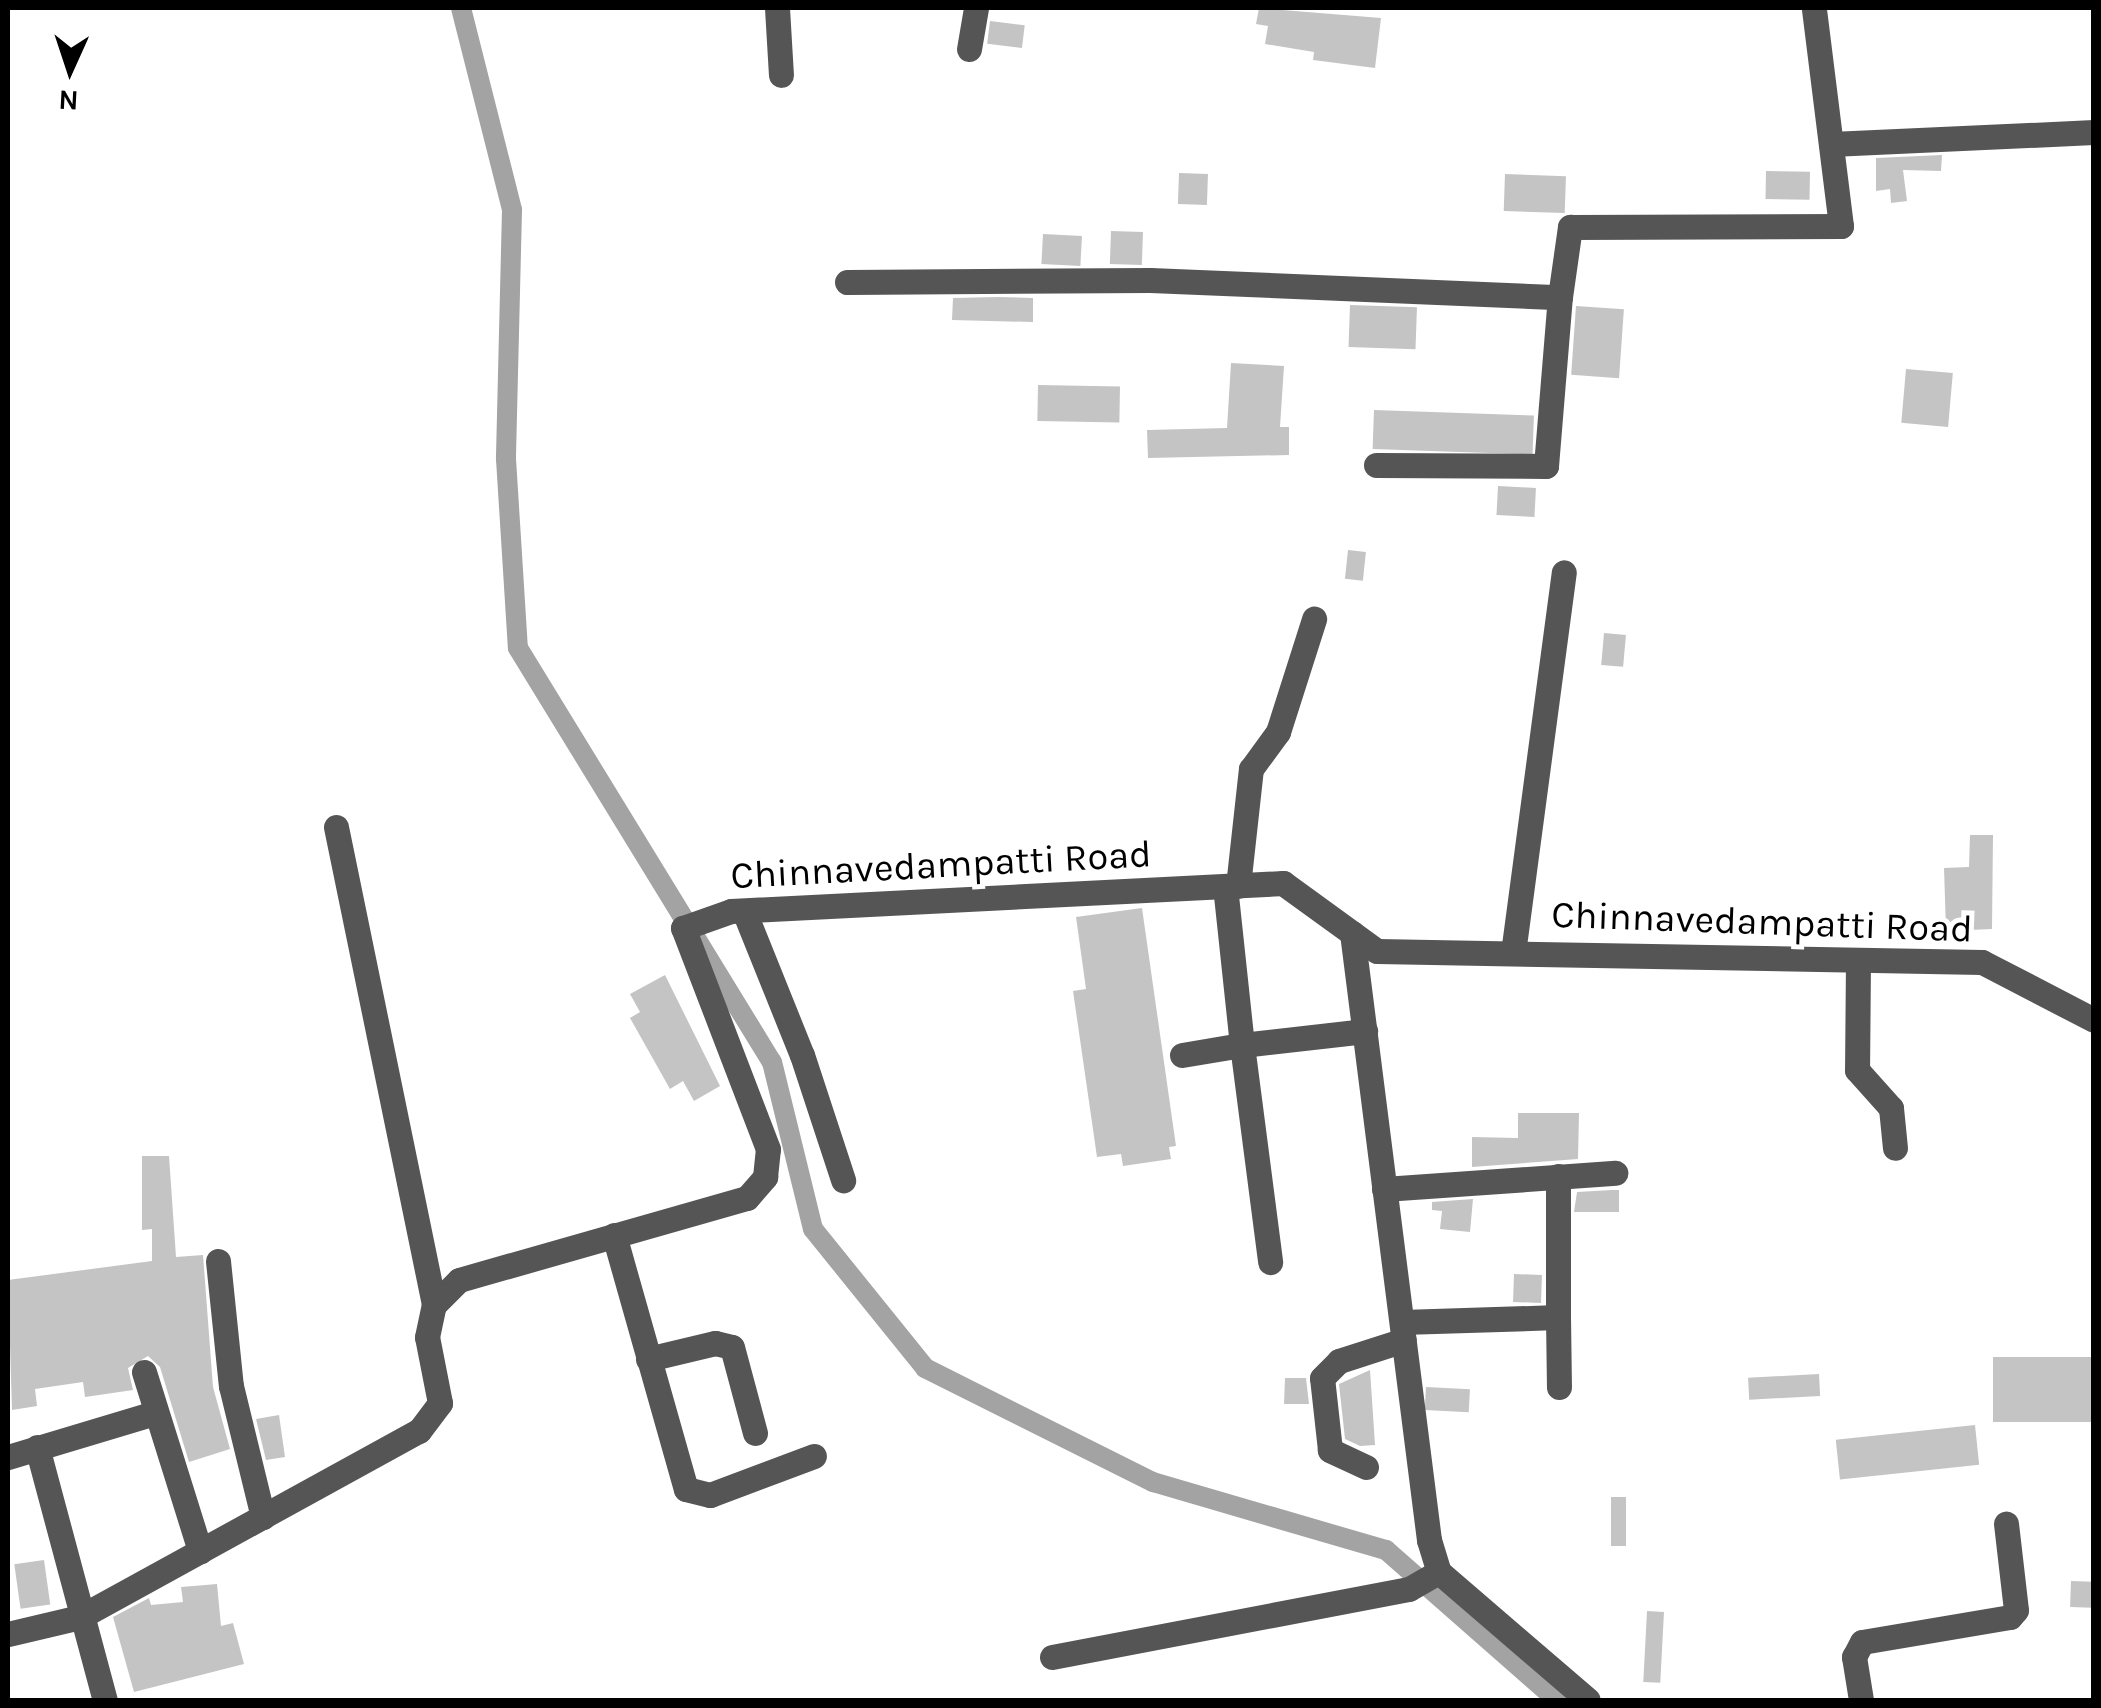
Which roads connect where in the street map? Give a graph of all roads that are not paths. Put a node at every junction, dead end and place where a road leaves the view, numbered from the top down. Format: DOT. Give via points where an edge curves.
graph roads {
  1 [pos="777,8"];
  2 [pos="976,8"];
  3 [pos="1814,8"];
  4 [pos="968,50"];
  5 [pos="781,75"];
  6 [pos="2094,132"];
  7 [pos="1831,144"];
  8 [pos="847,282"];
  9 [pos="1560,298"];
  10 [pos="1376,465"];
  11 [pos="1564,572"];
  12 [pos="1314,619"];
  13 [pos="336,827"];
  14 [pos="1231,886"];
  15 [pos="738,911"];
  16 [pos="1352,933"];
  17 [pos="1513,953"];
  18 [pos="1858,960"];
  19 [pos="2094,1020"];
  20 [pos="1365,1030"];
  21 [pos="1242,1046"];
  22 [pos="1182,1055"];
  23 [pos="1895,1148"];
  24 [pos="1614,1173"];
  25 [pos="1558,1176"];
  26 [pos="843,1180"];
  27 [pos="1384,1189"];
  28 [pos="614,1235"];
  29 [pos="218,1261"];
  30 [pos="1270,1262"];
  31 [pos="434,1305"];
  32 [pos="1558,1317"];
  33 [pos="1403,1331"];
  34 [pos="648,1359"];
  35 [pos="144,1372"];
  36 [pos="1559,1387"];
  37 [pos="154,1414"];
  38 [pos="756,1433"];
  39 [pos="38,1447"];
  40 [pos="814,1456"];
  41 [pos="8,1457"];
  42 [pos="1366,1467"];
  43 [pos="263,1516"];
  44 [pos="2006,1524"];
  45 [pos="200,1551"];
  46 [pos="1438,1572"];
  47 [pos="80,1617"];
  48 [pos="8,1634"];
  49 [pos="1052,1657"];
  50 [pos="105,1700"];
  51 [pos="1588,1700"];
  52 [pos="1861,1700"];
  1 -- 5 [label="street"];
  2 -- 4 [label="street"];
  3 -- 7 [label="street"];
  6 -- 7 [label="street"];
  7 -- 9 [label="street" via="1841,226 1570,227"];
  8 -- 9 [label="street" via="1150,280"];
  9 -- 10 [label="street" via="1546,466"];
  11 -- 17 [label="street"];
  12 -- 14 [label="street" via="1278,732 1251,769"];
  13 -- 31 [label="street"];
  14 -- 15 [label="street, Chinnavedampatti Road"];
  14 -- 16 [label="street, Chinnavedampatti Road" via="1282,883"];
  14 -- 21 [label="street"];
  15 -- 26 [label="street" via="802,1054"];
  15 -- 28 [label="street, Chinnavedampatti Road" via="684,928 768,1149 765,1177 748,1198"];
  16 -- 17 [label="street, Chinnavedampatti Road" via="1378,950"];
  16 -- 20 [label="street"];
  17 -- 18 [label="street, Chinnavedampatti Road"];
  18 -- 19 [label="street, Chinnavedampatti Road" via="1982,962"];
  18 -- 23 [label="street" via="1858,1070 1891,1108"];
  20 -- 21 [label="street"];
  20 -- 27 [label="street"];
  21 -- 22 [label="street"];
  21 -- 30 [label="street"];
  24 -- 25 [label="street"];
  25 -- 27 [label="street"];
  25 -- 32 [label="street"];
  27 -- 33 [label="street"];
  28 -- 31 [label="street, Chinnavedampatti Road" via="458,1280"];
  28 -- 34 [label="street"];
  29 -- 43 [label="street" via="231,1386"];
  31 -- 43 [label="street" via="427,1337 440,1403 419,1431"];
  32 -- 33 [label="street"];
  32 -- 36 [label="street"];
  33 -- 42 [label="street" via="1338,1361 1322,1378 1330,1450"];
  33 -- 46 [label="street"];
  34 -- 38 [label="street" via="715,1343 732,1347"];
  34 -- 40 [label="street" via="686,1488 710,1495"];
  35 -- 37 [label="street"];
  37 -- 39 [label="street"];
  37 -- 45 [label="street"];
  39 -- 41 [label="street"];
  39 -- 47 [label="street"];
  43 -- 45 [label="street"];
  44 -- 52 [label="street" via="2016,1610 2010,1617 1862,1642 1854,1657"];
  45 -- 47 [label="street"];
  46 -- 49 [label="street" via="1409,1589"];
  46 -- 51 [label="street"];
  47 -- 48 [label="street"];
  47 -- 50 [label="street"];
}
